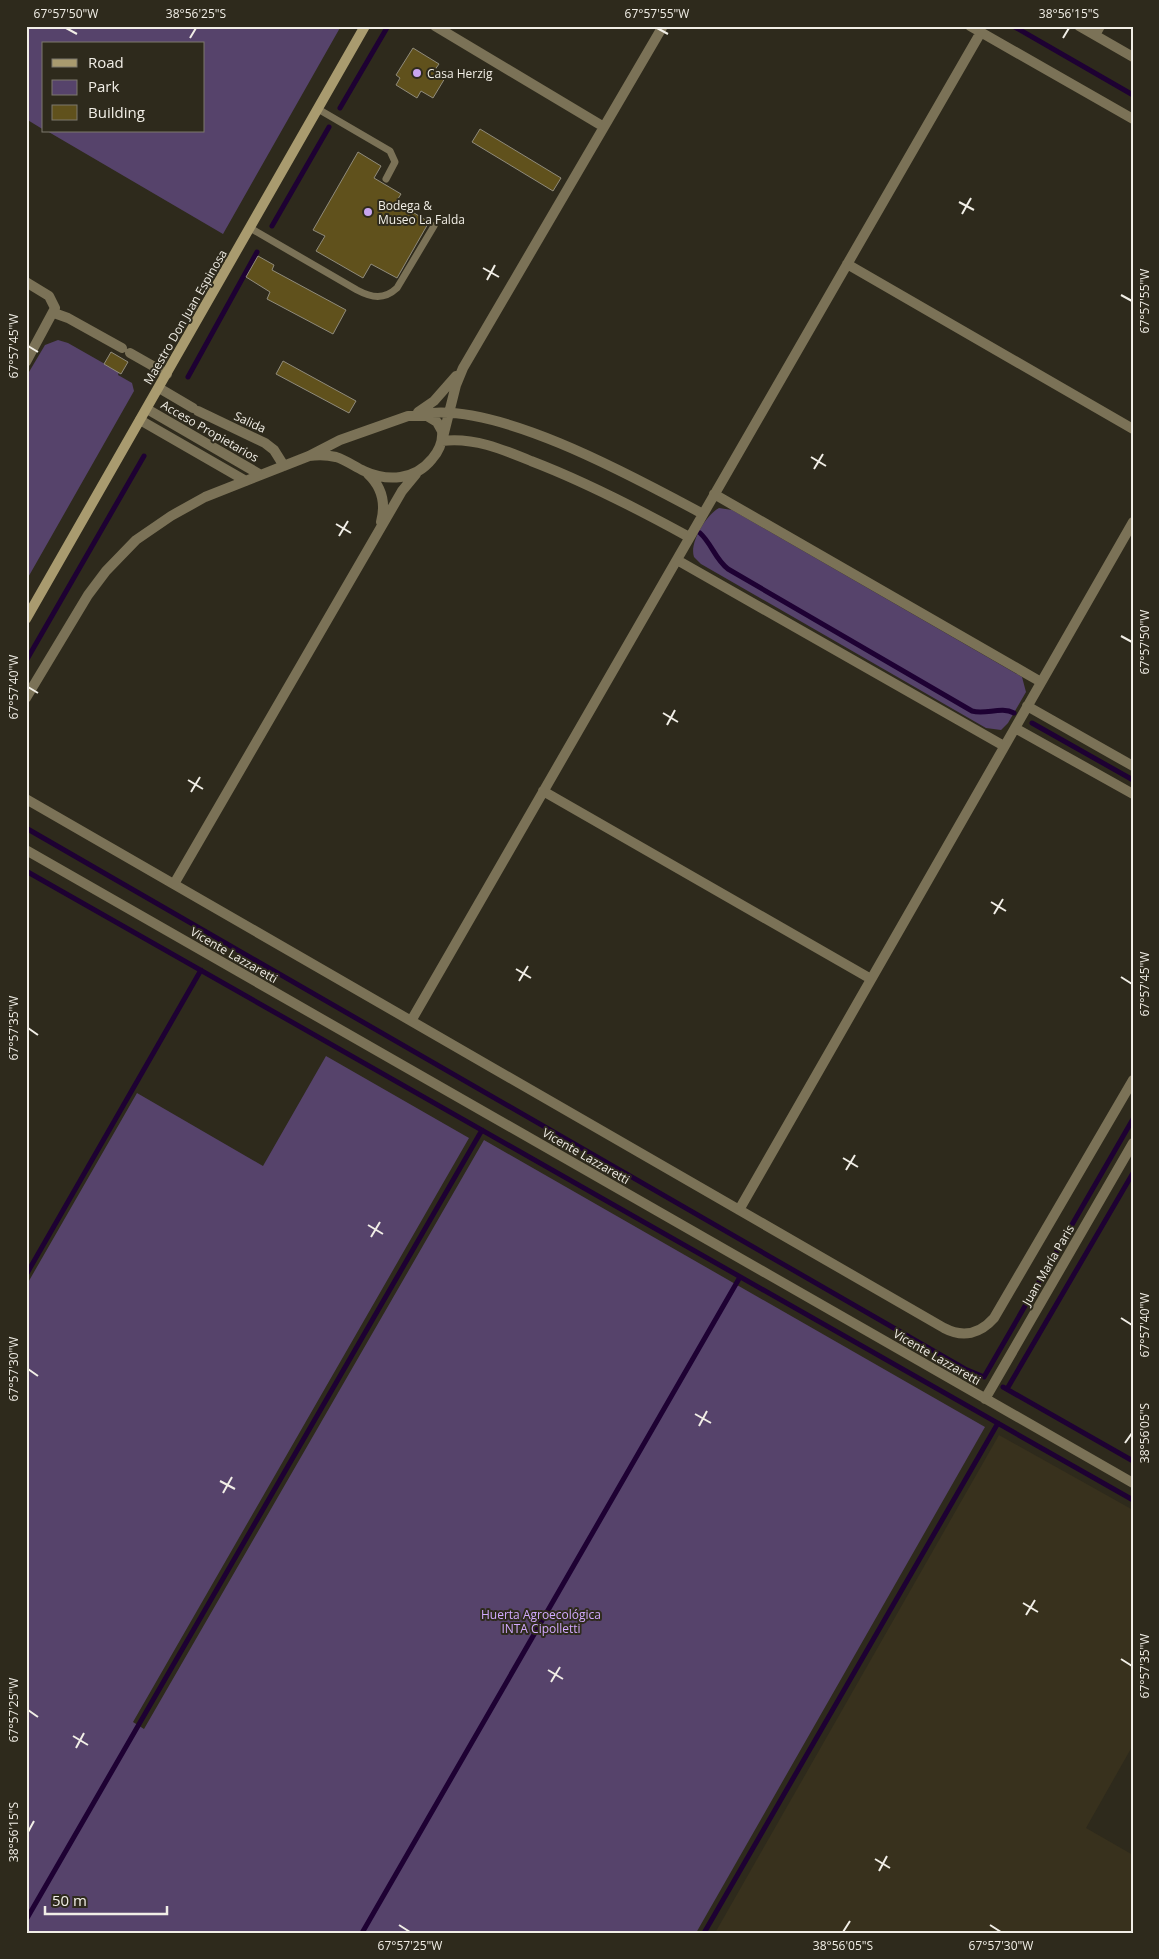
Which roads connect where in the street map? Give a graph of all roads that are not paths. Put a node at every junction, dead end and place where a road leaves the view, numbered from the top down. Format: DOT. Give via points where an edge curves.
graph roads {
  1 [pos="366,26"];
  2 [pos="435,26"];
  3 [pos="663,26"];
  4 [pos="970,26"];
  5 [pos="1079,26"];
  6 [pos="1097,31"];
  7 [pos="981,32"];
  8 [pos="1133,57"];
  9 [pos="318,109"];
  10 [pos="1133,119"];
  11 [pos="604,127"];
  12 [pos="386,179"];
  13 [pos="434,226"];
  14 [pos="250,228"];
  15 [pos="847,264"];
  16 [pos="26,282"];
  17 [pos="54,312"];
  18 [pos="467,361"];
  19 [pos="26,362"];
  20 [pos="167,374"];
  21 [pos="159,388"];
  22 [pos="147,409"];
  23 [pos="449,412"];
  24 [pos="421,414"];
  25 [pos="408,416"];
  26 [pos="140,420"];
  27 [pos="1133,429"];
  28 [pos="442,441"];
  29 [pos="309,456"];
  30 [pos="284,466"];
  31 [pos="421,469"];
  32 [pos="366,472"];
  33 [pos="261,474"];
  34 [pos="246,480"];
  35 [pos="714,494"];
  36 [pos="703,514"];
  37 [pos="1133,522"];
  38 [pos="378,532"];
  39 [pos="690,537"];
  40 [pos="677,560"];
  41 [pos="26,619"];
  42 [pos="1041,682"];
  43 [pos="26,698"];
  44 [pos="1027,706"];
  45 [pos="1015,728"];
  46 [pos="1004,746"];
  47 [pos="1133,766"];
  48 [pos="543,791"];
  49 [pos="1133,794"];
  50 [pos="26,799"];
  51 [pos="26,850"];
  52 [pos="174,884"];
  53 [pos="871,979"];
  54 [pos="411,1021"];
  55 [pos="1133,1080"];
  56 [pos="1133,1143"];
  57 [pos="739,1210"];
  58 [pos="985,1398"];
  59 [pos="1133,1483"];
  1 -- 9 [label="main road, Maestro Don Juan Espinosa"];
  2 -- 11 [label="street"];
  3 -- 11 [label="street"];
  4 -- 7 [label="street"];
  5 -- 6 [label="street"];
  6 -- 8 [label="street"];
  7 -- 10 [label="street"];
  7 -- 15 [label="street"];
  9 -- 12 [label="lane" via="390,151 395,162"];
  9 -- 14 [label="main road, Maestro Don Juan Espinosa"];
  11 -- 18 [label="street"];
  13 -- 14 [label="lane" via="397,288 380,297 368,296"];
  14 -- 20 [label="main road, Maestro Don Juan Espinosa"];
  15 -- 27 [label="street"];
  15 -- 35 [label="street"];
  16 -- 17 [label="street" via="52,299"];
  17 -- 19 [label="street"];
  17 -- 20 [label="street"];
  18 -- 23 [label="street"];
  18 -- 25 [label="street" via="434,401"];
  20 -- 21 [label="main road, Maestro Don Juan Espinosa"];
  21 -- 22 [label="main road, Maestro Don Juan Espinosa"];
  21 -- 30 [label="street, Salida" via="264,443 274,450"];
  22 -- 26 [label="main road, Maestro Don Juan Espinosa"];
  22 -- 33 [label="street, Acceso Propietarios"];
  23 -- 24 [label="street"];
  23 -- 28 [label="street"];
  23 -- 36 [label="street" via="497,421 564,446"];
  24 -- 25 [label="street"];
  24 -- 28 [label="street" via="440,426"];
  25 -- 29 [label="street" via="340,440"];
  26 -- 34 [label="street"];
  26 -- 41 [label="main road, Maestro Don Juan Espinosa"];
  28 -- 31 [label="street" via="434,457"];
  28 -- 39 [label="street" via="482,443 546,466 617,498"];
  29 -- 30 [label="street"];
  29 -- 32 [label="street" via="339,458"];
  30 -- 33 [label="street"];
  31 -- 32 [label="street" via="391,478"];
  31 -- 38 [label="street" via="402,491"];
  32 -- 38 [label="street" via="376,483 383,499"];
  33 -- 34 [label="street"];
  34 -- 43 [label="street" via="184,508 126,550 88,595"];
  35 -- 36 [label="street"];
  35 -- 42 [label="street"];
  36 -- 39 [label="street"];
  37 -- 42 [label="street"];
  38 -- 52 [label="street"];
  39 -- 40 [label="street"];
  40 -- 46 [label="street"];
  40 -- 48 [label="street"];
  42 -- 44 [label="street"];
  44 -- 45 [label="street"];
  44 -- 47 [label="street"];
  45 -- 46 [label="street"];
  45 -- 49 [label="street"];
  46 -- 53 [label="street"];
  48 -- 53 [label="street"];
  48 -- 54 [label="street"];
  50 -- 52 [label="street"];
  51 -- 58 [label="street, Vicente Lazzaretti"];
  52 -- 54 [label="street"];
  53 -- 57 [label="street"];
  54 -- 57 [label="street"];
  55 -- 57 [label="street" via="999,1310 988,1324 974,1333 958,1334 944,1328"];
  56 -- 58 [label="street, Juan María Paris"];
  58 -- 59 [label="street, Vicente Lazzaretti"];
}
